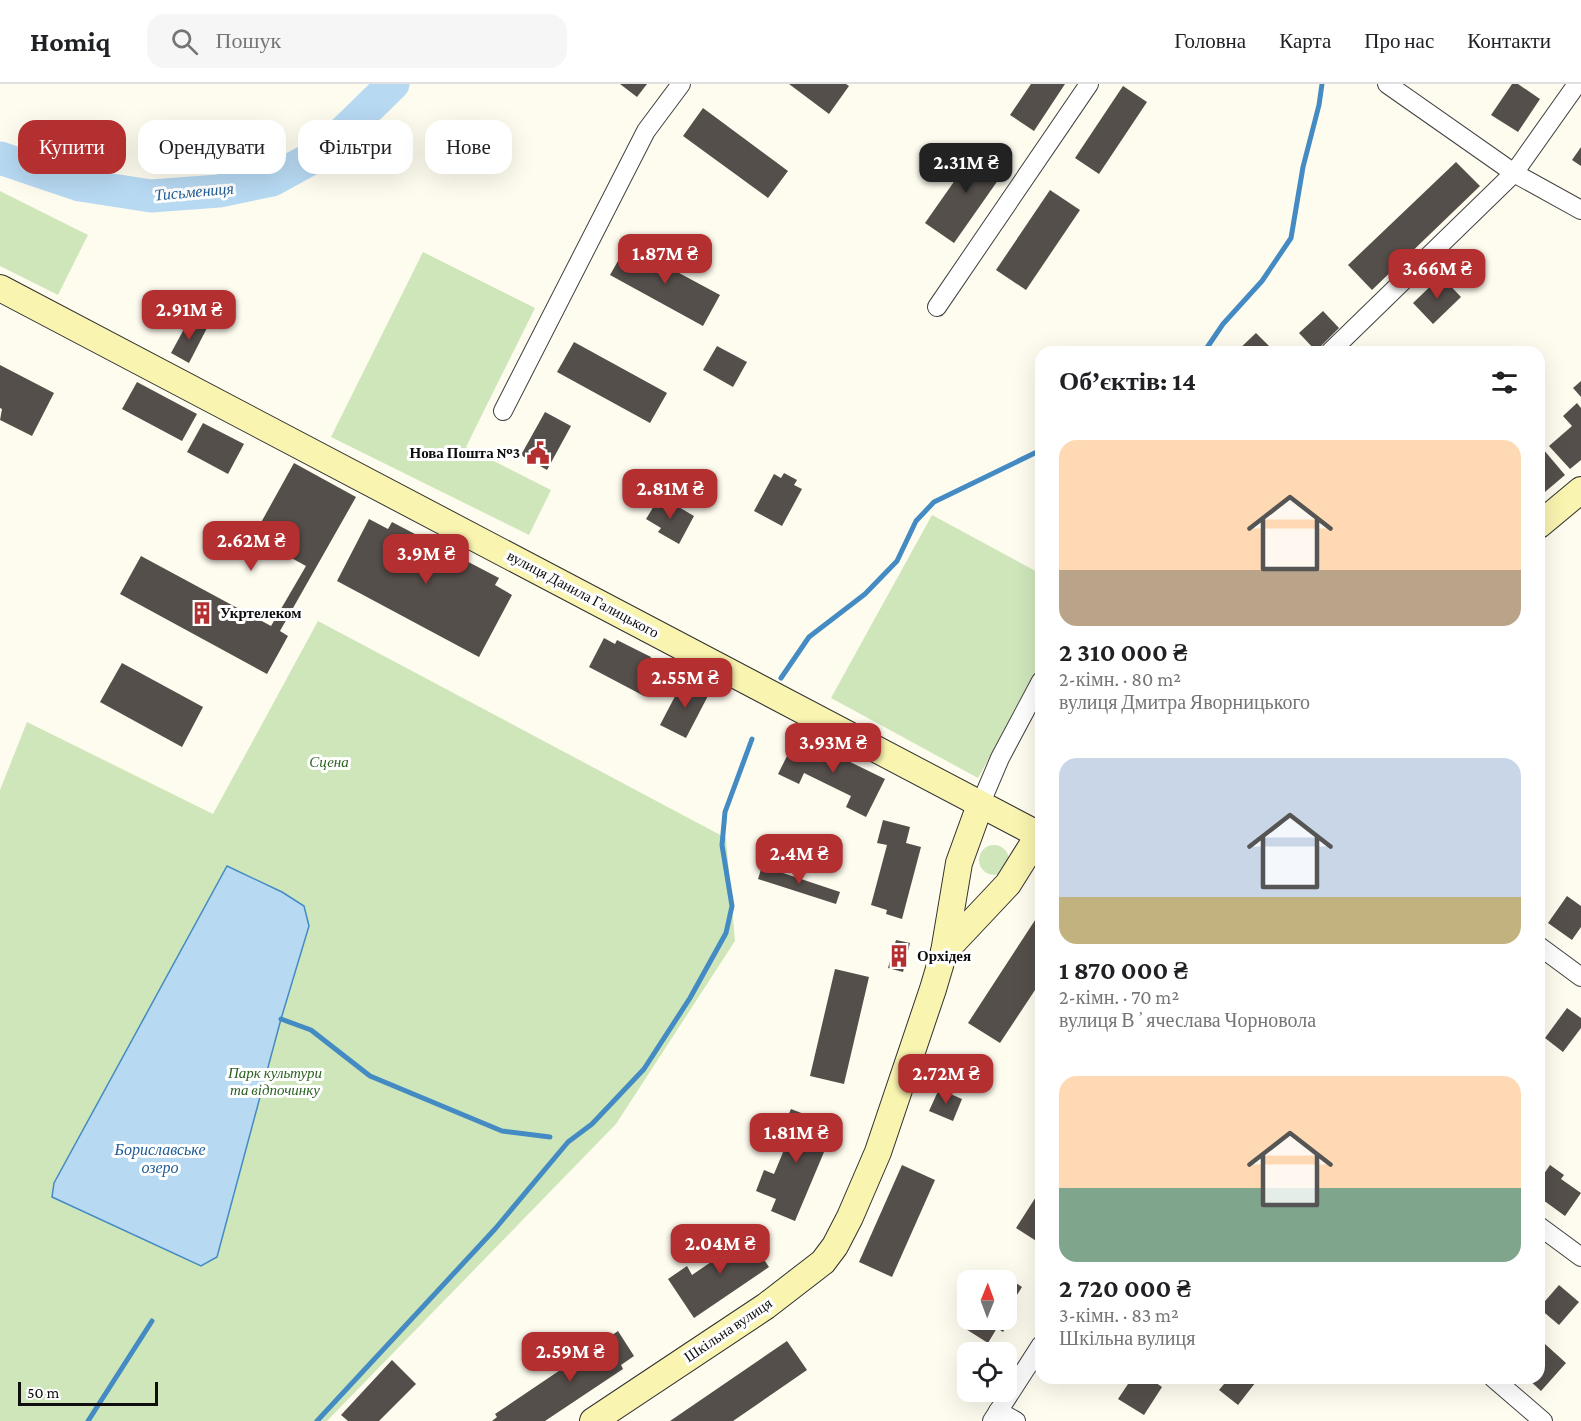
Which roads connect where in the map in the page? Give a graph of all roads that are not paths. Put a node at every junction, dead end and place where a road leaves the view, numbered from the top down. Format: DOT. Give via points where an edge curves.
graph roads {
  1 [pos="681,84"];
  2 [pos="1089,84"];
  3 [pos="1387,84"];
  4 [pos="1577,84"];
  5 [pos="1514,172"];
  6 [pos="1581,210"];
  7 [pos="0,288"];
  8 [pos="937,307"];
  9 [pos="1336,346"];
  10 [pos="503,411"];
  11 [pos="1581,490"];
  12 [pos="1545,520"];
  13 [pos="1035,692"];
  14 [pos="980,805"];
  15 [pos="1035,833"];
  16 [pos="1035,844"];
  17 [pos="1545,950"];
  18 [pos="944,952"];
  19 [pos="1581,977"];
  20 [pos="1545,1230"];
  21 [pos="1581,1257"];
  22 [pos="1035,1354"];
  23 [pos="1500,1384"];
  24 [pos="995,1416"];
  25 [pos="593,1421"];
  26 [pos="1016,1421"];
  27 [pos="1543,1421"];
  1 -- 10 [label="street" via="646,131"];
  2 -- 8 [label="street"];
  3 -- 5 [label="street"];
  4 -- 5 [label="street"];
  5 -- 6 [label="street"];
  5 -- 9 [label="street"];
  7 -- 14 [label="main road, вулиця Данила Галицького"];
  11 -- 12 [label="main road"];
  13 -- 14 [label="street"];
  14 -- 15 [label="main road, вулиця Данила Галицького"];
  14 -- 18 [label="main road, Шкільна вулиця" via="959,863"];
  16 -- 18 [label="main road, Шкільна вулиця" via="1008,884"];
  17 -- 19 [label="street"];
  18 -- 25 [label="main road, Шкільна вулиця" via="878,1152 835,1246 823,1262 766,1306"];
  20 -- 21 [label="street"];
  22 -- 24 [label="street"];
  23 -- 27 [label="street"];
  24 -- 26 [label="street"];
}
